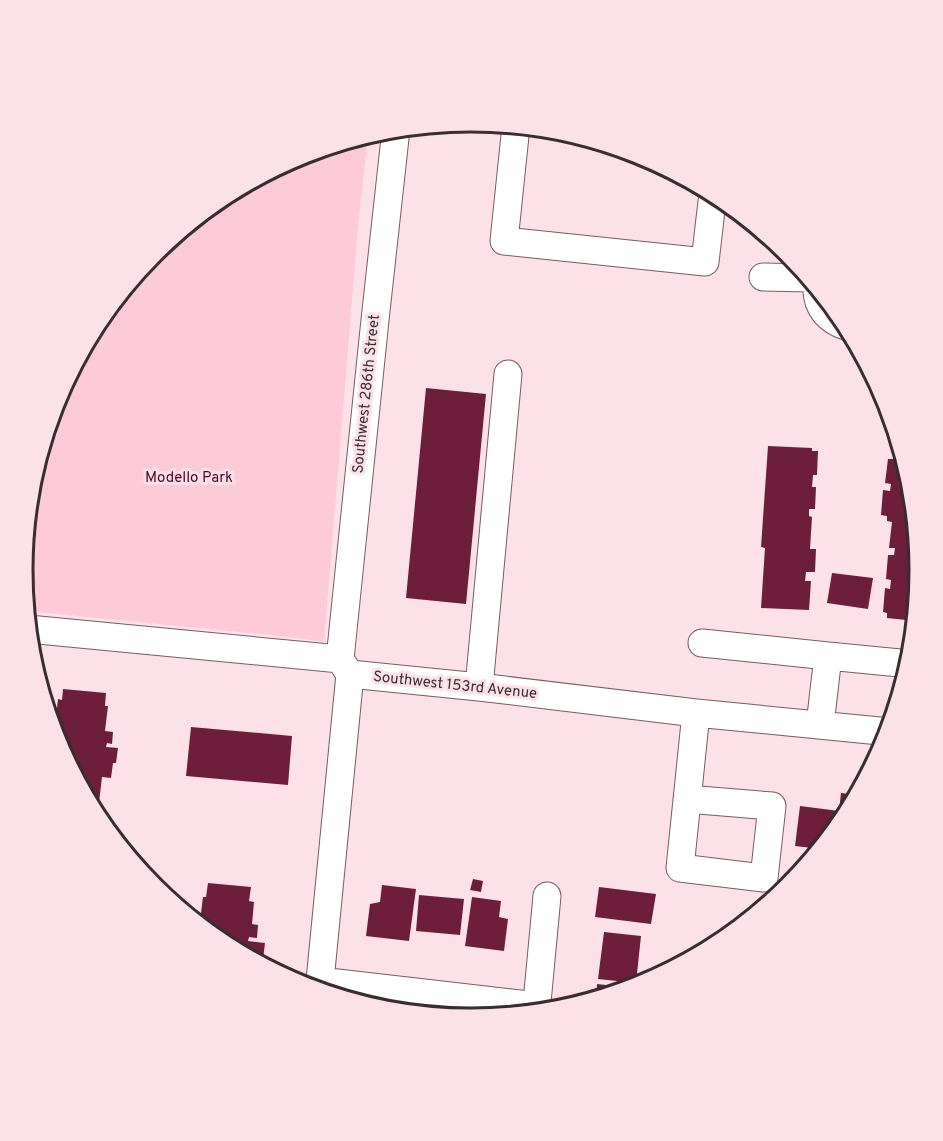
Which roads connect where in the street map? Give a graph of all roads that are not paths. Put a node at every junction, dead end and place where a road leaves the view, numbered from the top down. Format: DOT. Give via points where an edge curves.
graph roads {
  1 [pos="515,135"];
  2 [pos="395,139"];
  3 [pos="712,204"];
  4 [pos="763,277"];
  5 [pos="798,278"];
  6 [pos="508,374"];
  7 [pos="37,630"];
  8 [pos="702,643"];
  9 [pos="828,656"];
  10 [pos="900,663"];
  11 [pos="345,667"];
  12 [pos="479,687"];
  13 [pos="696,713"];
  14 [pos="820,725"];
  15 [pos="880,731"];
  16 [pos="687,799"];
  17 [pos="547,896"];
  18 [pos="319,982"];
  19 [pos="338,988"];
  20 [pos="537,1004"];
  21 [pos="514,1007"];
  1 -- 3 [label="street" via="504,241 705,262"];
  2 -- 11 [label="street, Southwest 286th Street"];
  4 -- 5 [label="street"];
  6 -- 12 [label="street"];
  7 -- 11 [label="street, Southwest 153rd Avenue"];
  8 -- 9 [label="street"];
  9 -- 10 [label="street"];
  9 -- 14 [label="street"];
  11 -- 12 [label="street, Southwest 153rd Avenue"];
  11 -- 18 [label="street, Southwest 286th Street"];
  12 -- 13 [label="street, Southwest 153rd Avenue"];
  13 -- 14 [label="street, Southwest 153rd Avenue"];
  13 -- 16 [label="street"];
  14 -- 15 [label="street, Southwest 153rd Avenue"];
  17 -- 20 [label="street"];
  19 -- 21 [label="street"];
}
